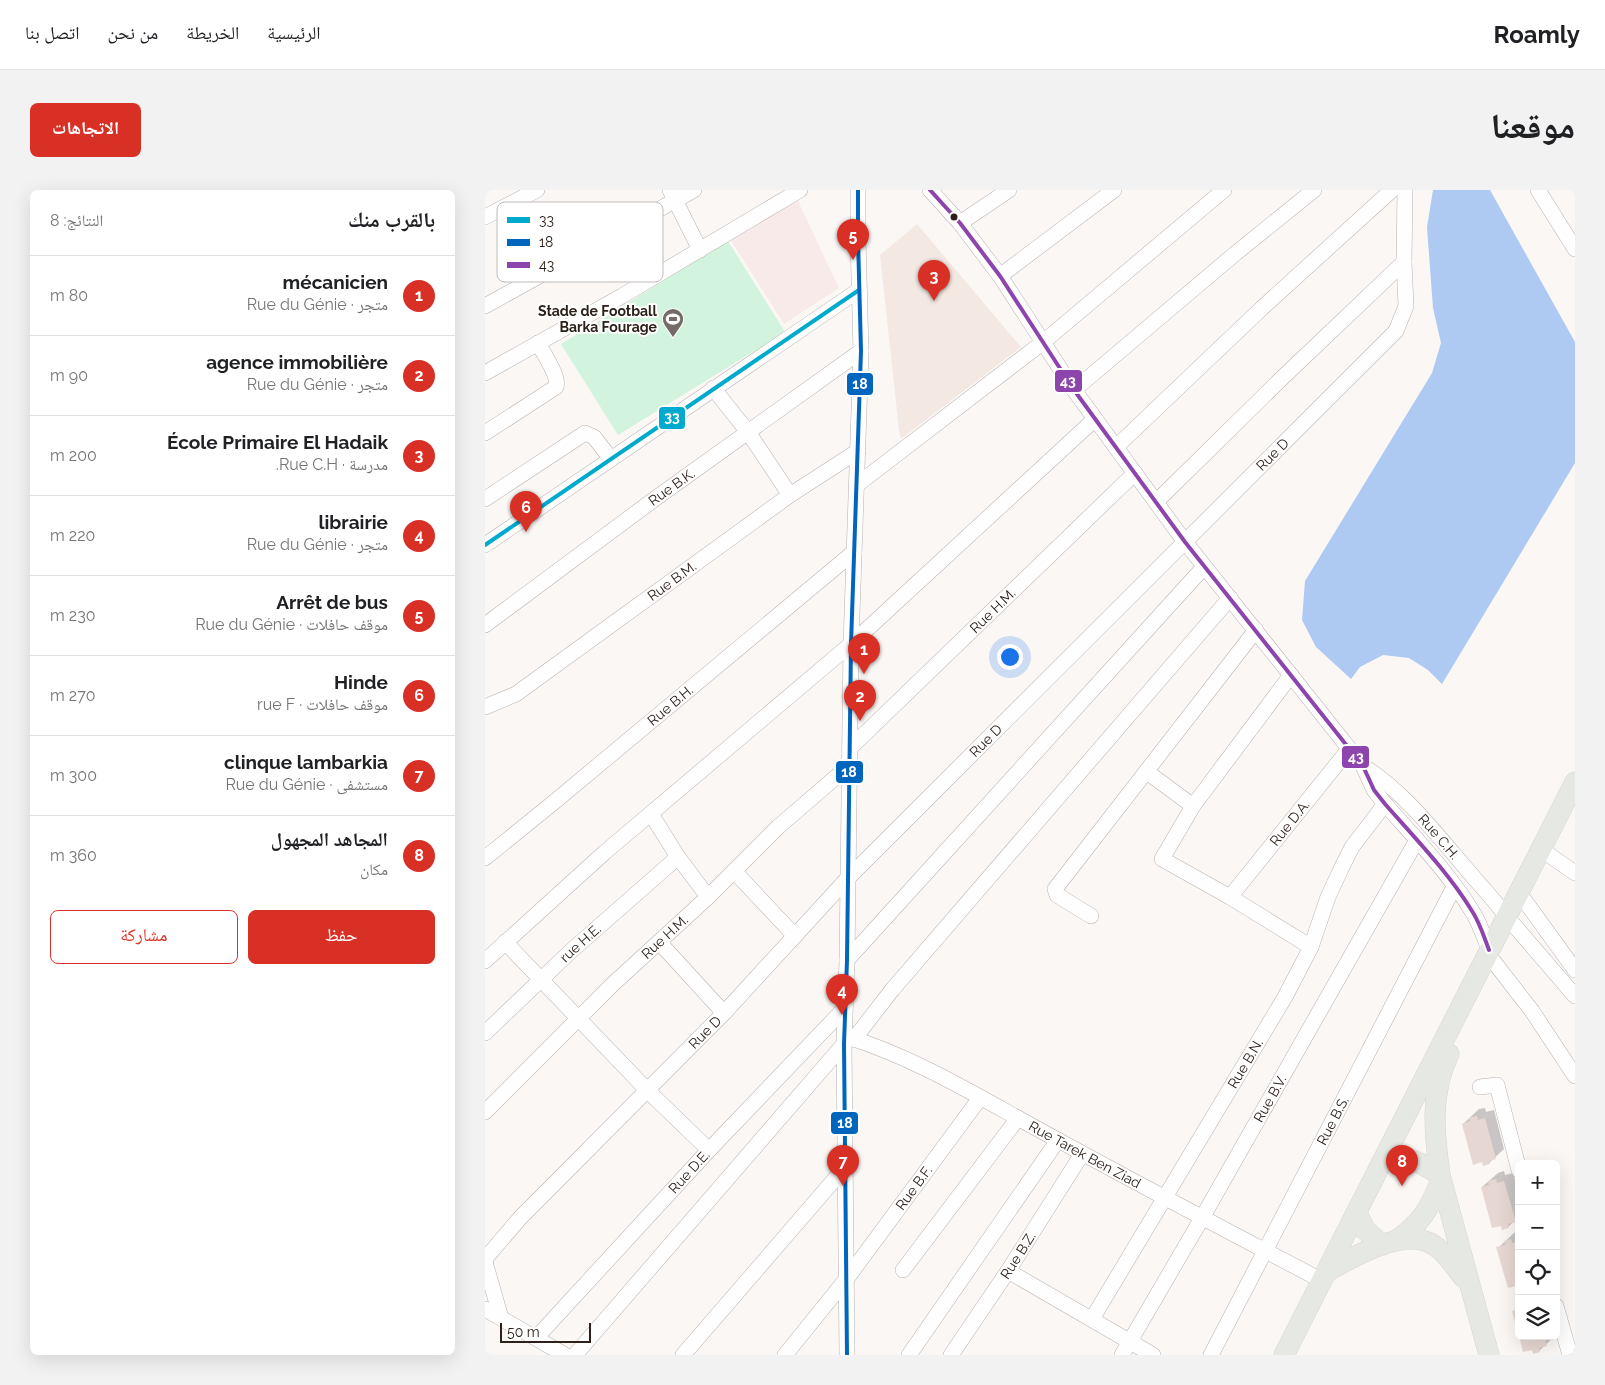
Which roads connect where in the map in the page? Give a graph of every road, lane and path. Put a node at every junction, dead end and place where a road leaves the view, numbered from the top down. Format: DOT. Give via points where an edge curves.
graph roads {
  1 [pos="537,190"];
  2 [pos="694,190"];
  3 [pos="800,190"];
  4 [pos="858,190"];
  5 [pos="930,190"];
  6 [pos="1009,190"];
  7 [pos="1114,190"];
  8 [pos="1224,190"];
  9 [pos="1314,190"];
  10 [pos="1392,190"];
  11 [pos="1405,190"];
  12 [pos="1538,190"];
  13 [pos="672,195"];
  14 [pos="514,202"];
  15 [pos="660,202"];
  16 [pos="497,211"];
  17 [pos="485,217"];
  18 [pos="960,223"];
  19 [pos="1575,249"];
  20 [pos="700,250"];
  21 [pos="1404,262"];
  22 [pos="663,272"];
  23 [pos="1000,276"];
  24 [pos="525,282"];
  25 [pos="646,282"];
  26 [pos="859,290"];
  27 [pos="485,306"];
  28 [pos="538,343"];
  29 [pos="1042,343"];
  30 [pos="861,350"];
  31 [pos="485,373"];
  32 [pos="713,388"];
  33 [pos="1074,390"];
  34 [pos="1095,420"];
  35 [pos="748,432"];
  36 [pos="485,433"];
  37 [pos="1115,447"];
  38 [pos="858,450"];
  39 [pos="611,459"];
  40 [pos="1135,474"];
  41 [pos="858,484"];
  42 [pos="790,495"];
  43 [pos="485,499"];
  44 [pos="1157,502"];
  45 [pos="1185,542"];
  46 [pos="485,545"];
  47 [pos="854,552"];
  48 [pos="1204,567"];
  49 [pos="1230,598"];
  50 [pos="485,625"];
  51 [pos="1256,630"];
  52 [pos="851,644"];
  53 [pos="1291,675"];
  54 [pos="485,708"];
  55 [pos="851,748"];
  56 [pos="1349,748"];
  57 [pos="850,765"];
  58 [pos="1363,766"];
  59 [pos="1147,772"];
  60 [pos="1575,782"];
  61 [pos="1385,804"];
  62 [pos="1193,806"];
  63 [pos="1573,810"];
  64 [pos="651,814"];
  65 [pos="1417,840"];
  66 [pos="1548,854"];
  67 [pos="678,856"];
  68 [pos="485,858"];
  69 [pos="734,871"];
  70 [pos="1575,873"];
  71 [pos="847,879"];
  72 [pos="1455,886"];
  73 [pos="708,897"];
  74 [pos="1230,897"];
  75 [pos="1525,901"];
  76 [pos="1091,916"];
  77 [pos="1510,920"];
  78 [pos="795,936"];
  79 [pos="505,942"];
  80 [pos="659,942"];
  81 [pos="1311,947"];
  82 [pos="1491,956"];
  83 [pos="847,960"];
  84 [pos="485,961"];
  85 [pos="1575,970"];
  86 [pos="541,980"];
  87 [pos="1575,996"];
  88 [pos="845,1008"];
  89 [pos="723,1013"];
  90 [pos="579,1018"];
  91 [pos="485,1033"];
  92 [pos="848,1040"];
  93 [pos="1575,1076"];
  94 [pos="1480,1087"];
  95 [pos="648,1091"];
  96 [pos="980,1098"];
  97 [pos="485,1112"];
  98 [pos="1018,1118"];
  99 [pos="1058,1140"];
  100 [pos="709,1150"];
  101 [pos="1082,1154"];
  102 [pos="1516,1160"];
  103 [pos="1381,1163"];
  104 [pos="847,1165"];
  105 [pos="1440,1177"];
  106 [pos="1164,1197"];
  107 [pos="1356,1212"];
  108 [pos="1202,1218"];
  109 [pos="1389,1243"];
  110 [pos="1266,1251"];
  111 [pos="485,1260"];
  112 [pos="903,1270"];
  113 [pos="1008,1271"];
  114 [pos="1324,1276"];
  115 [pos="848,1277"];
  116 [pos="1468,1282"];
  117 [pos="485,1309"];
  118 [pos="501,1318"];
  119 [pos="1092,1319"];
  120 [pos="1560,1320"];
  121 [pos="536,1338"];
  122 [pos="1129,1342"];
  123 [pos="565,1355"];
  124 [pos="575,1355"];
  125 [pos="683,1355"];
  126 [pos="785,1355"];
  127 [pos="847,1355"];
  128 [pos="909,1355"];
  129 [pos="951,1355"];
  130 [pos="1122,1355"];
  131 [pos="1153,1355"];
  132 [pos="1211,1355"];
  133 [pos="1284,1355"];
  134 [pos="1489,1355"];
  135 [pos="1570,1355"];
  1 -- 14 [label="street"];
  2 -- 13 [label="street"];
  3 -- 20 [label="street"];
  4 -- 26 [label="street"];
  5 -- 18 [label="street, Rue C.H."];
  6 -- 18 [label="street"];
  7 -- 23 [label="street"];
  8 -- 29 [label="street"];
  9 -- 33 [label="street"];
  10 -- 37 [label="street"];
  11 -- 21 [label="street, Rue D"];
  12 -- 19 [label="street"];
  13 -- 15 [label="street"];
  13 -- 20 [label="street"];
  16 -- 17 [label="street"];
  18 -- 23 [label="street, Rue C.H."];
  20 -- 22 [label="street"];
  21 -- 44 [label="street"];
  21 -- 45 [label="street, Rue D" via="1406,306 1396,331"];
  23 -- 29 [label="street, Rue C.H."];
  24 -- 27 [label="street"];
  25 -- 28 [label="street"];
  26 -- 30 [label="street"];
  26 -- 32 [label="street"];
  28 -- 31 [label="street"];
  28 -- 36 [label="street" via="558,383 556,387"];
  29 -- 33 [label="street, Rue C.H."];
  29 -- 41 [label="street"];
  30 -- 35 [label="street, Rue B.K."];
  30 -- 38 [label="street"];
  32 -- 35 [label="street"];
  32 -- 39 [label="street"];
  33 -- 34 [label="street, Rue C.H."];
  34 -- 37 [label="street, Rue C.H."];
  34 -- 52 [label="street"];
  35 -- 42 [label="street"];
  35 -- 50 [label="street, Rue B.K."];
  37 -- 40 [label="street, Rue C.H."];
  38 -- 41 [label="street"];
  38 -- 42 [label="street, Rue B.M."];
  39 -- 43 [label="street" via="593,437 585,433"];
  39 -- 46 [label="street"];
  40 -- 44 [label="street, Rue C.H."];
  40 -- 55 [label="street, Rue H.M."];
  41 -- 47 [label="street"];
  42 -- 54 [label="street, Rue B.M." via="516,694"];
  44 -- 45 [label="street, Rue C.H."];
  45 -- 48 [label="street, Rue C.H."];
  45 -- 71 [label="street, Rue D"];
  47 -- 52 [label="street"];
  47 -- 68 [label="street, Rue B.H."];
  48 -- 49 [label="street, Rue C.H."];
  48 -- 83 [label="street"];
  49 -- 51 [label="street, Rue C.H."];
  49 -- 92 [label="street"];
  51 -- 53 [label="street, Rue C.H."];
  51 -- 59 [label="street"];
  52 -- 55 [label="street"];
  52 -- 64 [label="street"];
  53 -- 56 [label="street, Rue C.H."];
  53 -- 62 [label="street"];
  55 -- 57 [label="street"];
  56 -- 58 [label="street, Rue C.H."];
  56 -- 74 [label="street, Rue D.A."];
  57 -- 69 [label="street, Rue H.M." via="778,827"];
  57 -- 71 [label="street"];
  58 -- 61 [label="street, Rue C.H." via="1374,790"];
  58 -- 77 [label="street, Rue C.H." via="1380,777 1416,811"];
  59 -- 62 [label="street"];
  59 -- 76 [label="street" via="1055,889 1057,894"];
  60 -- 77 [label="main road"];
  61 -- 65 [label="street, Rue C.H."];
  61 -- 81 [label="street, Rue B.N." via="1341,869"];
  62 -- 74 [label="street" via="1162,860"];
  63 -- 66 [label="main road"];
  64 -- 67 [label="street"];
  64 -- 79 [label="street"];
  65 -- 72 [label="street, Rue C.H."];
  65 -- 108 [label="street, Rue B.V."];
  66 -- 70 [label="street"];
  66 -- 75 [label="main road"];
  67 -- 73 [label="street"];
  67 -- 86 [label="street, rue H.E."];
  69 -- 73 [label="street, Rue H.M."];
  69 -- 78 [label="street"];
  71 -- 78 [label="street, Rue D"];
  71 -- 83 [label="street"];
  72 -- 82 [label="street, Rue C.H." via="1473,912"];
  72 -- 110 [label="street, Rue B.S."];
  73 -- 80 [label="street, Rue H.M."];
  74 -- 81 [label="street"];
  75 -- 77 [label="main road"];
  75 -- 85 [label="street"];
  77 -- 82 [label="main road"];
  77 -- 87 [label="street, Rue C.H."];
  78 -- 89 [label="street, Rue D"];
  79 -- 84 [label="street"];
  79 -- 86 [label="street"];
  80 -- 89 [label="street"];
  80 -- 90 [label="street, Rue H.M."];
  81 -- 106 [label="street, Rue B.N." via="1247,1063"];
  82 -- 93 [label="street, Rue C.H."];
  82 -- 103 [label="main road"];
  82 -- 105 [label="main road" via="1439,1083 1434,1120"];
  83 -- 88 [label="street"];
  86 -- 90 [label="street"];
  86 -- 91 [label="street, rue H.E."];
  88 -- 92 [label="street"];
  88 -- 100 [label="street, Rue D.E."];
  89 -- 95 [label="street, Rue D"];
  90 -- 95 [label="street"];
  90 -- 97 [label="street, Rue H.M."];
  92 -- 96 [label="street, Rue Tarek Ben Ziad" via="933,1071"];
  92 -- 104 [label="street"];
  92 -- 124 [label="street"];
  94 -- 102 [label="street" via="1497,1085"];
  95 -- 100 [label="street"];
  95 -- 111 [label="street, Rue D" via="521,1218"];
  96 -- 98 [label="street, Rue Tarek Ben Ziad"];
  96 -- 115 [label="street, Rue B.F."];
  98 -- 99 [label="street, Rue Tarek Ben Ziad"];
  98 -- 112 [label="street"];
  99 -- 101 [label="street, Rue Tarek Ben Ziad"];
  99 -- 128 [label="street"];
  100 -- 121 [label="street, Rue D.E."];
  101 -- 106 [label="street, Rue Tarek Ben Ziad"];
  101 -- 113 [label="street, Rue B.Z."];
  103 -- 105 [label="main road" via="1405,1158 1420,1163"];
  103 -- 107 [label="main road"];
  104 -- 115 [label="street"];
  104 -- 125 [label="street"];
  105 -- 109 [label="main road" via="1421,1220 1409,1232"];
  105 -- 116 [label="main road"];
  106 -- 108 [label="street, Rue Tarek Ben Ziad"];
  106 -- 119 [label="street, Rue B.N."];
  107 -- 109 [label="main road" via="1366,1231"];
  107 -- 114 [label="main road"];
  108 -- 110 [label="street, Rue Tarek Ben Ziad"];
  108 -- 122 [label="street, Rue B.V."];
  109 -- 114 [label="main road" via="1354,1257"];
  109 -- 116 [label="main road" via="1417,1239 1435,1246"];
  110 -- 114 [label="street, Rue Tarek Ben Ziad"];
  110 -- 132 [label="street, Rue B.S."];
  111 -- 118 [label="street"];
  113 -- 119 [label="street"];
  113 -- 129 [label="street, Rue B.Z."];
  114 -- 133 [label="main road"];
  115 -- 126 [label="street, Rue B.F."];
  115 -- 127 [label="street"];
  116 -- 134 [label="main road"];
  117 -- 118 [label="street"];
  118 -- 121 [label="street"];
  119 -- 122 [label="street"];
  120 -- 135 [label="street"];
  121 -- 123 [label="street"];
  122 -- 130 [label="street, Rue B.V."];
  122 -- 131 [label="street"];
}
